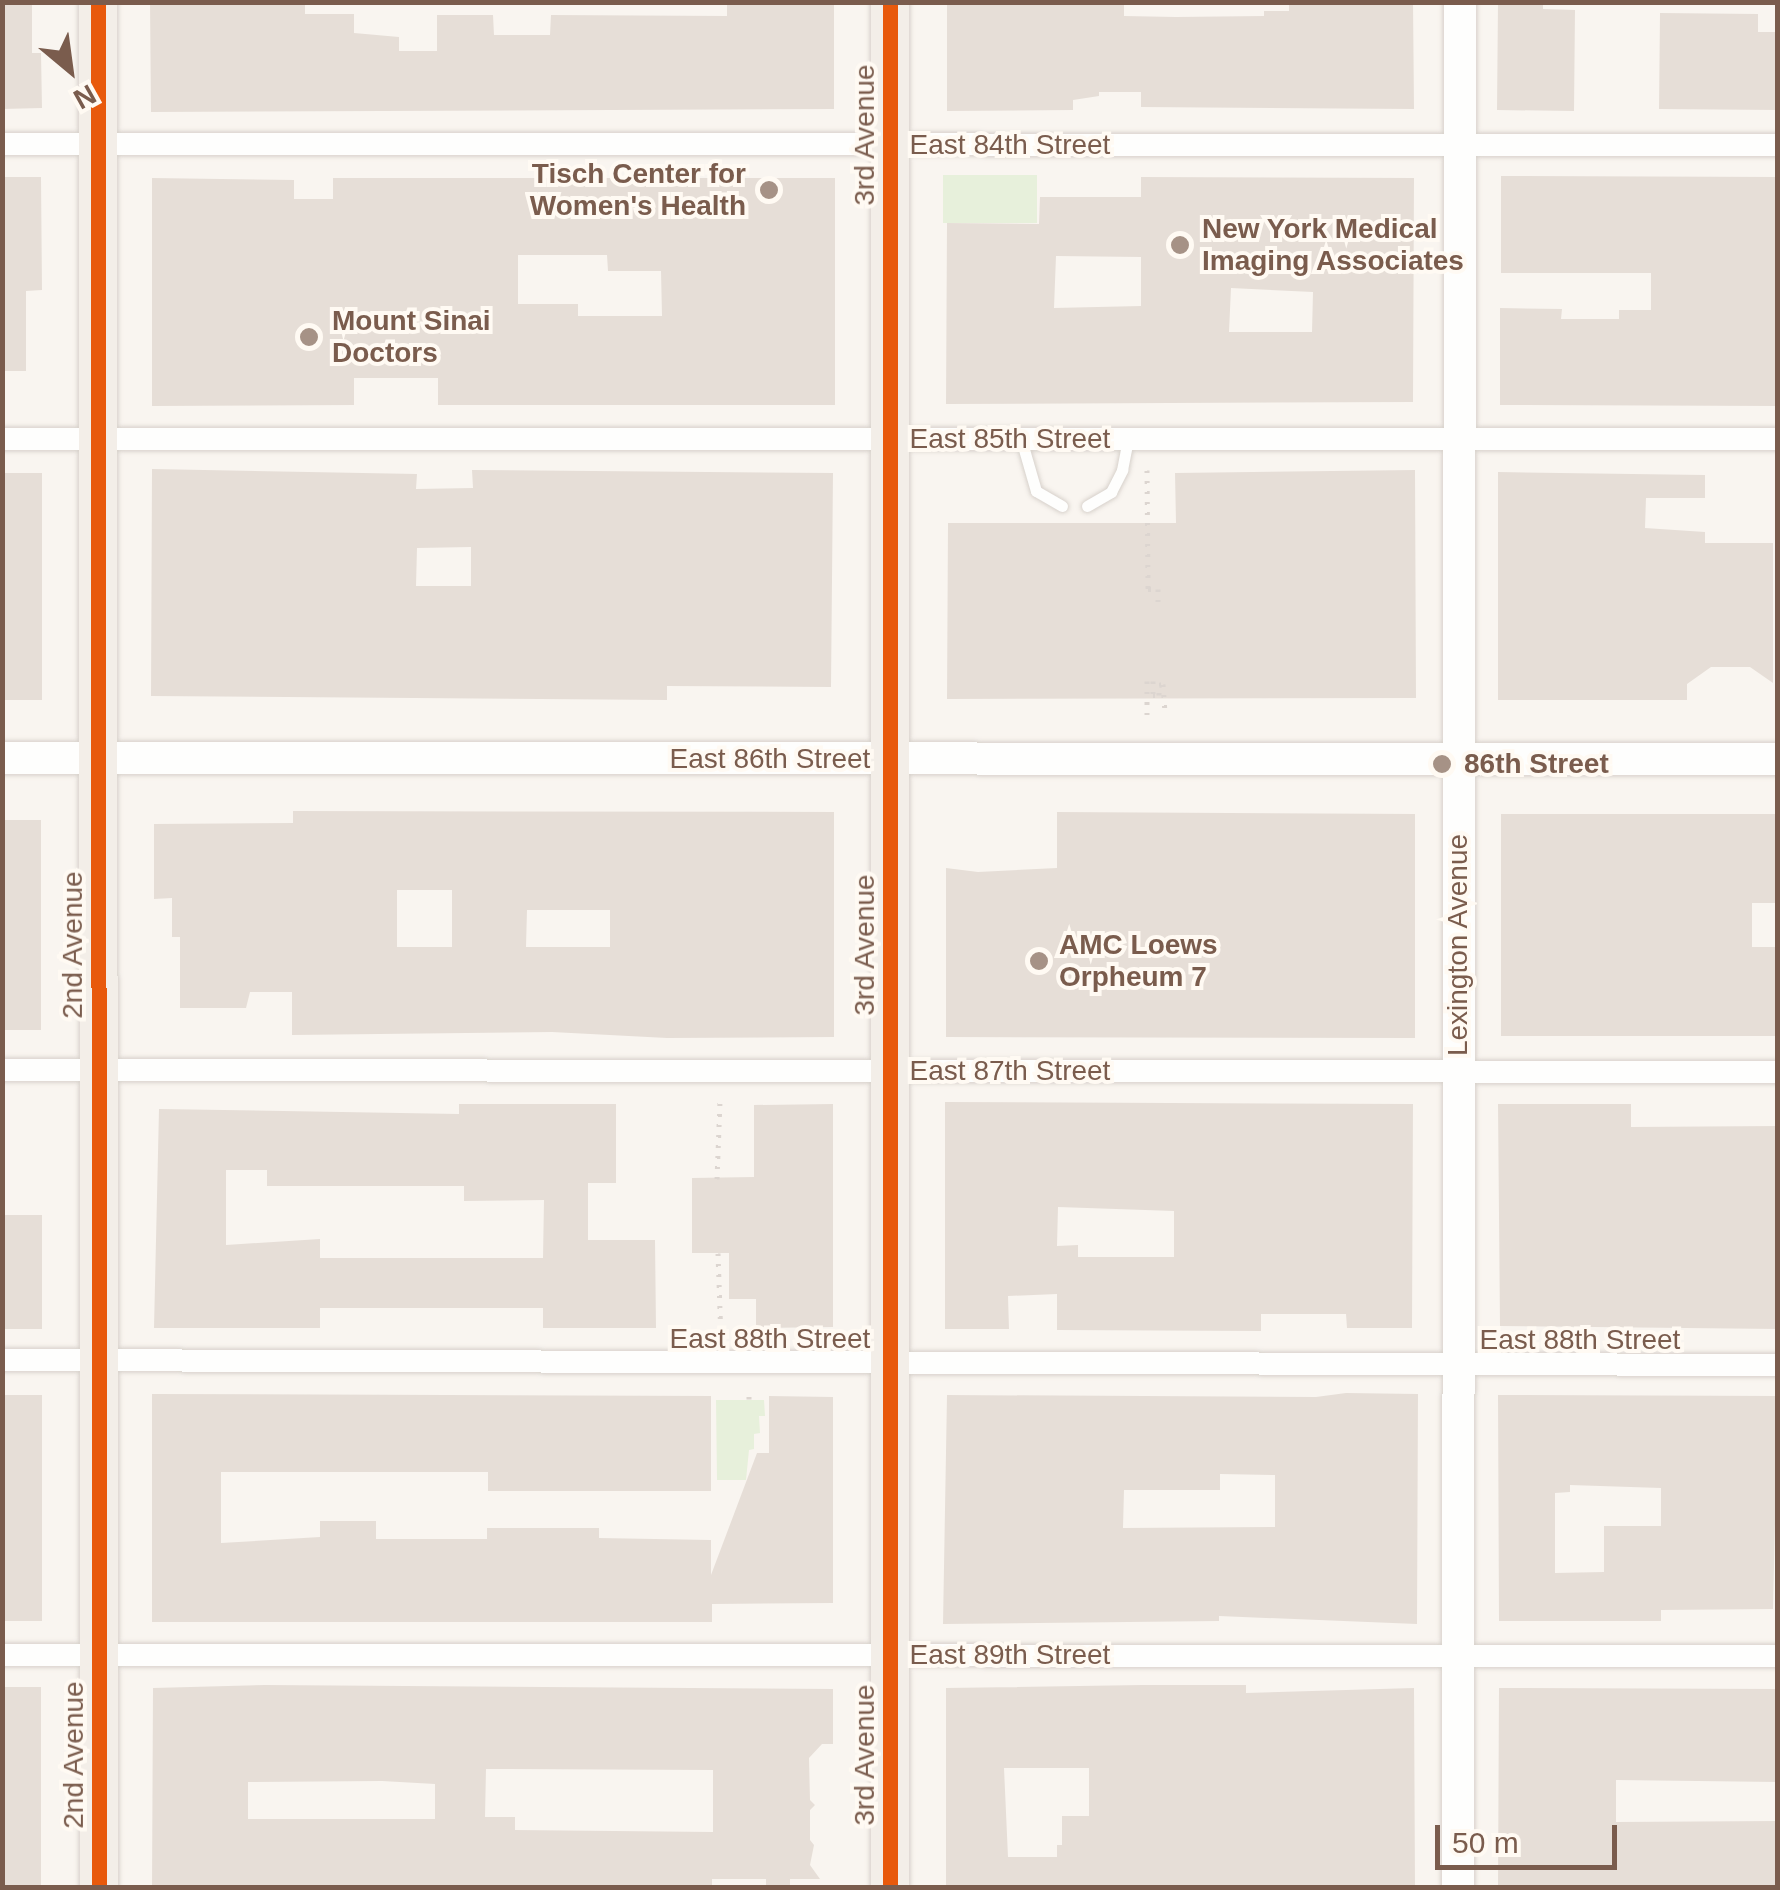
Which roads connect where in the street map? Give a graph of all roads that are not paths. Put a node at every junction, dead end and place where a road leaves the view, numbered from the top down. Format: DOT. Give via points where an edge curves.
graph roads {
  1 [pos="98,2"];
  2 [pos="890,2"];
  3 [pos="1460,2"];
  4 [pos="2,144"];
  5 [pos="99,144"];
  6 [pos="890,144"];
  7 [pos="1460,146"];
  8 [pos="1778,146"];
  9 [pos="98,438"];
  10 [pos="1021,438"];
  11 [pos="1128,438"];
  12 [pos="2,439"];
  13 [pos="1778,439"];
  14 [pos="890,440"];
  15 [pos="1458,441"];
  16 [pos="1062,506"];
  17 [pos="1086,506"];
  18 [pos="2,758"];
  19 [pos="99,759"];
  20 [pos="1778,759"];
  21 [pos="890,760"];
  22 [pos="1458,760"];
  23 [pos="2,1070"];
  24 [pos="97,1070"];
  25 [pos="890,1071"];
  26 [pos="1458,1071"];
  27 [pos="1778,1072"];
  28 [pos="2,1360"];
  29 [pos="98,1360"];
  30 [pos="890,1364"];
  31 [pos="1458,1365"];
  32 [pos="1778,1365"];
  33 [pos="99,1654"];
  34 [pos="2,1655"];
  35 [pos="890,1655"];
  36 [pos="1459,1655"];
  37 [pos="1778,1656"];
  38 [pos="99,1888"];
  39 [pos="890,1888"];
  40 [pos="1458,1888"];
  1 -- 5 [label="main road, 2nd Avenue"];
  2 -- 6 [label="main road, 3rd Avenue"];
  3 -- 7 [label="main road, Lexington Avenue"];
  4 -- 5 [label="street, East 84th Street"];
  5 -- 6 [label="street, East 84th Street"];
  5 -- 9 [label="main road, 2nd Avenue"];
  6 -- 7 [label="street, East 84th Street"];
  6 -- 14 [label="main road, 3rd Avenue"];
  7 -- 8 [label="street, East 84th Street"];
  7 -- 15 [label="main road, Lexington Avenue"];
  9 -- 12 [label="street, East 85th Street"];
  9 -- 14 [label="street, East 85th Street"];
  9 -- 19 [label="main road, 2nd Avenue"];
  10 -- 11 [label="street, East 85th Street"];
  10 -- 14 [label="street, East 85th Street"];
  10 -- 16 [label="lane" via="1036,490"];
  11 -- 15 [label="street, East 85th Street"];
  11 -- 17 [label="lane" via="1111,492"];
  13 -- 15 [label="street, East 85th Street"];
  14 -- 21 [label="main road, 3rd Avenue"];
  15 -- 22 [label="main road, Lexington Avenue"];
  18 -- 19 [label="main road, East 86th Street"];
  19 -- 21 [label="main road, East 86th Street"];
  19 -- 24 [label="main road, 2nd Avenue"];
  20 -- 22 [label="main road, East 86th Street"];
  21 -- 22 [label="main road, East 86th Street"];
  21 -- 25 [label="main road, 3rd Avenue"];
  22 -- 26 [label="main road, Lexington Avenue"];
  23 -- 24 [label="street, East 87th Street"];
  24 -- 25 [label="street, East 87th Street"];
  24 -- 29 [label="main road, 2nd Avenue"];
  25 -- 26 [label="street, East 87th Street"];
  25 -- 30 [label="main road, 3rd Avenue"];
  26 -- 27 [label="street, East 87th Street"];
  26 -- 31 [label="main road, Lexington Avenue"];
  28 -- 29 [label="street, East 88th Street"];
  29 -- 30 [label="street, East 88th Street"];
  29 -- 33 [label="main road, 2nd Avenue"];
  30 -- 31 [label="street, East 88th Street"];
  30 -- 35 [label="main road, 3rd Avenue"];
  31 -- 32 [label="street, East 88th Street"];
  31 -- 36 [label="main road, Lexington Avenue"];
  33 -- 34 [label="street, East 89th Street"];
  33 -- 35 [label="street, East 89th Street"];
  33 -- 38 [label="main road, 2nd Avenue"];
  35 -- 36 [label="street, East 89th Street"];
  35 -- 39 [label="main road, 3rd Avenue"];
  36 -- 37 [label="street, East 89th Street"];
  36 -- 40 [label="main road, Lexington Avenue"];
}
